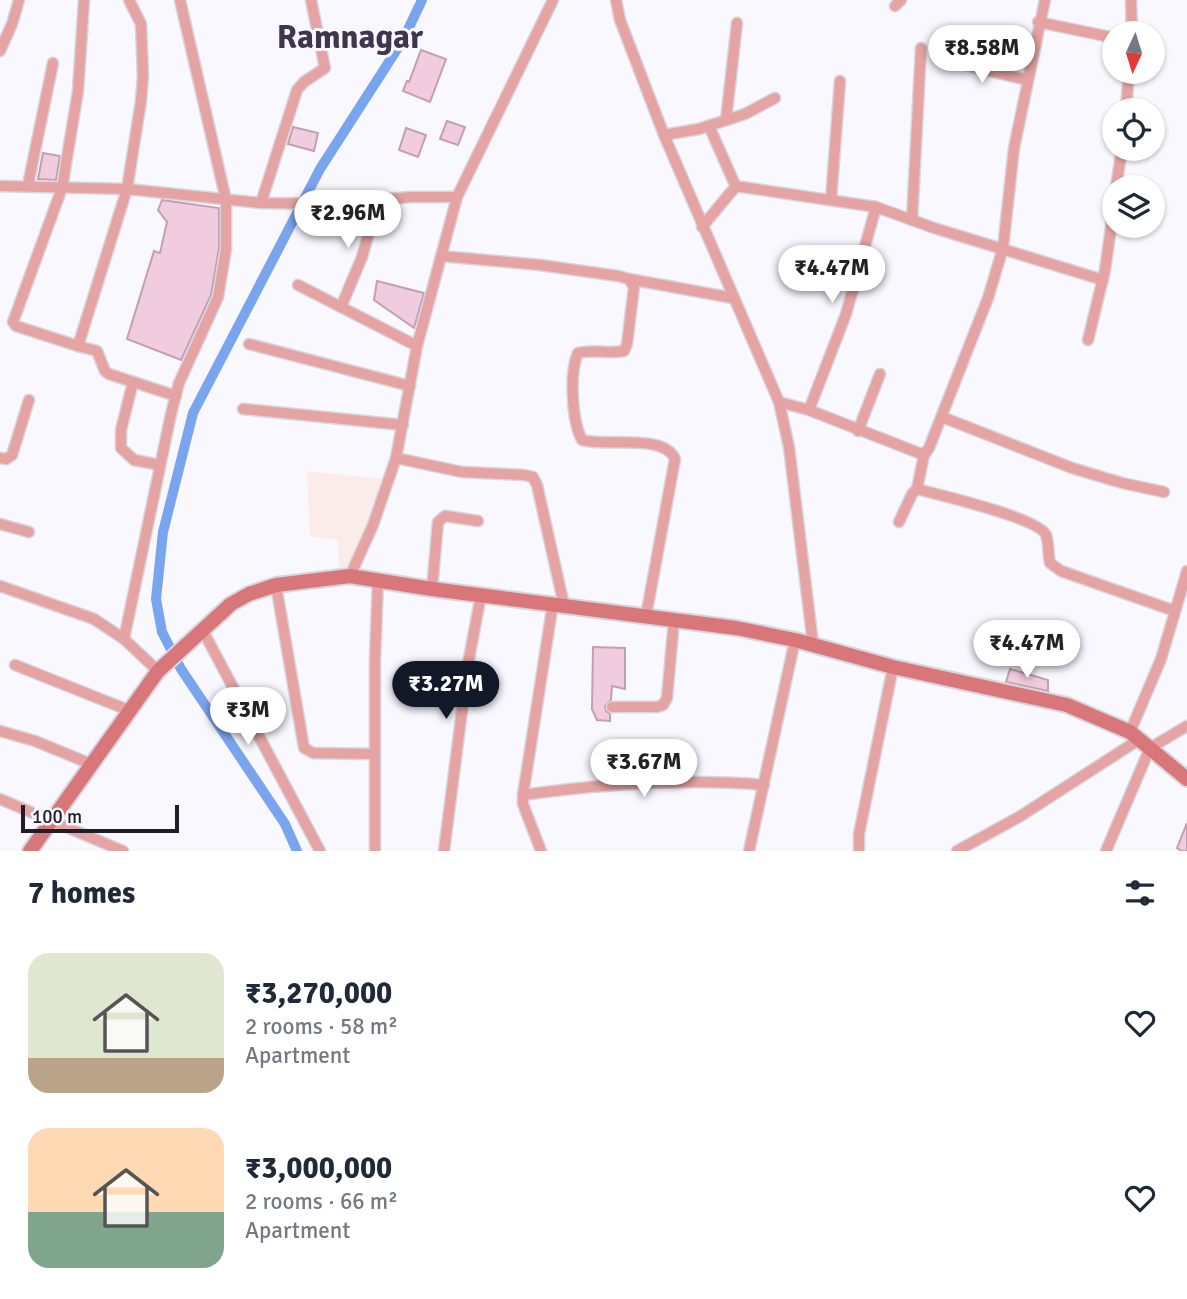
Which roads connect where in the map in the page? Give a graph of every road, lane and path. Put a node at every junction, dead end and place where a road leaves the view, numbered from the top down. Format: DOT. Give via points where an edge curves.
graph roads {
  1 [pos="19,0"];
  2 [pos="84,0"];
  3 [pos="129,0"];
  4 [pos="180,0"];
  5 [pos="312,0"];
  6 [pos="553,0"];
  7 [pos="616,0"];
  8 [pos="1045,0"];
  9 [pos="1131,0"];
  10 [pos="1132,21"];
  11 [pos="1038,22"];
  12 [pos="737,23"];
  13 [pos="1102,35"];
  14 [pos="921,48"];
  15 [pos="0,51"];
  16 [pos="945,60"];
  17 [pos="53,63"];
  18 [pos="1027,80"];
  19 [pos="840,81"];
  20 [pos="775,98"];
  21 [pos="726,120"];
  22 [pos="709,126"];
  23 [pos="664,135"];
  24 [pos="28,185"];
  25 [pos="736,187"];
  26 [pos="62,188"];
  27 [pos="1,189"];
  28 [pos="127,190"];
  29 [pos="457,197"];
  30 [pos="226,200"];
  31 [pos="378,200"];
  32 [pos="831,200"];
  33 [pos="261,203"];
  34 [pos="876,206"];
  35 [pos="912,220"];
  36 [pos="702,227"];
  37 [pos="1109,238"];
  38 [pos="1003,248"];
  39 [pos="441,256"];
  40 [pos="629,279"];
  41 [pos="1103,280"];
  42 [pos="298,285"];
  43 [pos="733,298"];
  44 [pos="341,307"];
  45 [pos="1088,340"];
  46 [pos="249,344"];
  47 [pos="78,346"];
  48 [pos="417,346"];
  49 [pos="880,374"];
  50 [pos="133,382"];
  51 [pos="410,386"];
  52 [pos="176,397"];
  53 [pos="29,400"];
  54 [pos="779,402"];
  55 [pos="243,409"];
  56 [pos="809,410"];
  57 [pos="942,417"];
  58 [pos="403,425"];
  59 [pos="858,431"];
  60 [pos="924,456"];
  61 [pos="0,458"];
  62 [pos="396,458"];
  63 [pos="160,466"];
  64 [pos="917,489"];
  65 [pos="1164,492"];
  66 [pos="478,521"];
  67 [pos="899,522"];
  68 [pos="0,524"];
  69 [pos="29,532"];
  70 [pos="1187,571"];
  71 [pos="350,576"];
  72 [pos="379,580"];
  73 [pos="276,585"];
  74 [pos="0,586"];
  75 [pos="432,589"];
  76 [pos="481,595"];
  77 [pos="559,604"];
  78 [pos="1175,611"];
  79 [pos="646,616"];
  80 [pos="674,620"];
  81 [pos="202,629"];
  82 [pos="124,639"];
  83 [pos="794,640"];
  84 [pos="813,645"];
  85 [pos="15,665"];
  86 [pos="893,667"];
  87 [pos="158,671"];
  88 [pos="612,707"];
  89 [pos="128,710"];
  90 [pos="1187,726"];
  91 [pos="0,731"];
  92 [pos="1140,740"];
  93 [pos="374,754"];
  94 [pos="91,764"];
  95 [pos="1187,779"];
  96 [pos="764,785"];
  97 [pos="523,795"];
  98 [pos="0,799"];
  99 [pos="51,821"];
  100 [pos="30,851"];
  101 [pos="123,851"];
  102 [pos="320,851"];
  103 [pos="375,851"];
  104 [pos="444,851"];
  105 [pos="541,851"];
  106 [pos="749,851"];
  107 [pos="859,851"];
  108 [pos="957,851"];
  109 [pos="1105,851"];
  1 -- 15 [label="street"];
  2 -- 26 [label="street" via="78,91"];
  3 -- 28 [label="street" via="141,24 143,76"];
  4 -- 30 [label="street"];
  5 -- 33 [label="street" via="325,68 297,90"];
  6 -- 29 [label="street"];
  7 -- 23 [label="street"];
  8 -- 11 [label="street"];
  9 -- 10 [label="street"];
  11 -- 13 [label="street"];
  11 -- 18 [label="street"];
  12 -- 21 [label="street"];
  14 -- 35 [label="street"];
  16 -- 18 [label="street"];
  17 -- 24 [label="street"];
  18 -- 38 [label="street"];
  19 -- 32 [label="street"];
  20 -- 21 [label="street"];
  21 -- 22 [label="street"];
  22 -- 23 [label="street"];
  22 -- 25 [label="street"];
  23 -- 36 [label="street"];
  24 -- 26 [label="street"];
  24 -- 27 [label="street"];
  25 -- 32 [label="street"];
  25 -- 36 [label="street"];
  26 -- 28 [label="street"];
  26 -- 47 [label="street" via="13,322"];
  28 -- 30 [label="street"];
  28 -- 47 [label="street"];
  29 -- 31 [label="street"];
  29 -- 39 [label="street"];
  30 -- 33 [label="street"];
  30 -- 52 [label="street" via="221,285"];
  31 -- 33 [label="street"];
  31 -- 44 [label="street" via="362,257"];
  32 -- 34 [label="street"];
  34 -- 35 [label="street"];
  34 -- 56 [label="street" via="846,314"];
  35 -- 38 [label="street"];
  36 -- 43 [label="street"];
  37 -- 41 [label="street"];
  38 -- 41 [label="street"];
  38 -- 57 [label="street"];
  39 -- 40 [label="street"];
  39 -- 48 [label="street"];
  40 -- 43 [label="street"];
  40 -- 79 [label="street" via="634,287 624,351 578,353 574,399 582,440 647,444 668,451 675,460"];
  41 -- 45 [label="street"];
  42 -- 44 [label="street"];
  43 -- 54 [label="street"];
  44 -- 48 [label="street"];
  46 -- 51 [label="street"];
  47 -- 50 [label="street" via="97,351 109,374"];
  48 -- 51 [label="street"];
  49 -- 59 [label="street"];
  50 -- 52 [label="street"];
  50 -- 63 [label="street" via="121,448 134,460"];
  51 -- 58 [label="street"];
  52 -- 63 [label="street"];
  53 -- 61 [label="street" via="12,455"];
  54 -- 56 [label="street"];
  54 -- 84 [label="street" via="789,447"];
  55 -- 58 [label="street"];
  56 -- 59 [label="street"];
  57 -- 60 [label="street"];
  57 -- 65 [label="street" via="1072,468"];
  58 -- 62 [label="street"];
  59 -- 60 [label="street"];
  60 -- 64 [label="street"];
  62 -- 71 [label="street"];
  62 -- 77 [label="street" via="462,472 533,477"];
  63 -- 82 [label="street"];
  64 -- 67 [label="street"];
  64 -- 78 [label="street" via="1038,527 1046,535 1050,563 1061,571"];
  66 -- 75 [label="street" via="441,518"];
  68 -- 69 [label="street"];
  70 -- 78 [label="street"];
  71 -- 72 [label="street"];
  71 -- 73 [label="street"];
  72 -- 75 [label="street"];
  72 -- 93 [label="street"];
  73 -- 81 [label="street" via="231,604"];
  73 -- 93 [label="street" via="304,748 313,753"];
  74 -- 82 [label="street" via="94,619"];
  75 -- 76 [label="street"];
  76 -- 77 [label="street"];
  76 -- 104 [label="street"];
  77 -- 79 [label="street"];
  77 -- 97 [label="street"];
  78 -- 92 [label="street"];
  79 -- 80 [label="street"];
  80 -- 83 [label="street"];
  80 -- 88 [label="street" via="663,705"];
  81 -- 87 [label="street"];
  81 -- 102 [label="street"];
  82 -- 87 [label="street"];
  83 -- 84 [label="street"];
  83 -- 96 [label="street"];
  84 -- 86 [label="street"];
  85 -- 89 [label="street"];
  86 -- 92 [label="street" via="1067,705"];
  86 -- 107 [label="street"];
  87 -- 89 [label="street"];
  89 -- 94 [label="street"];
  90 -- 92 [label="street"];
  91 -- 94 [label="street"];
  92 -- 95 [label="street"];
  92 -- 108 [label="street"];
  92 -- 109 [label="street"];
  93 -- 103 [label="street"];
  94 -- 99 [label="street"];
  96 -- 97 [label="street" via="589,786"];
  96 -- 106 [label="street"];
  97 -- 105 [label="street"];
  98 -- 99 [label="street"];
  99 -- 100 [label="street"];
  99 -- 101 [label="street"];
}
